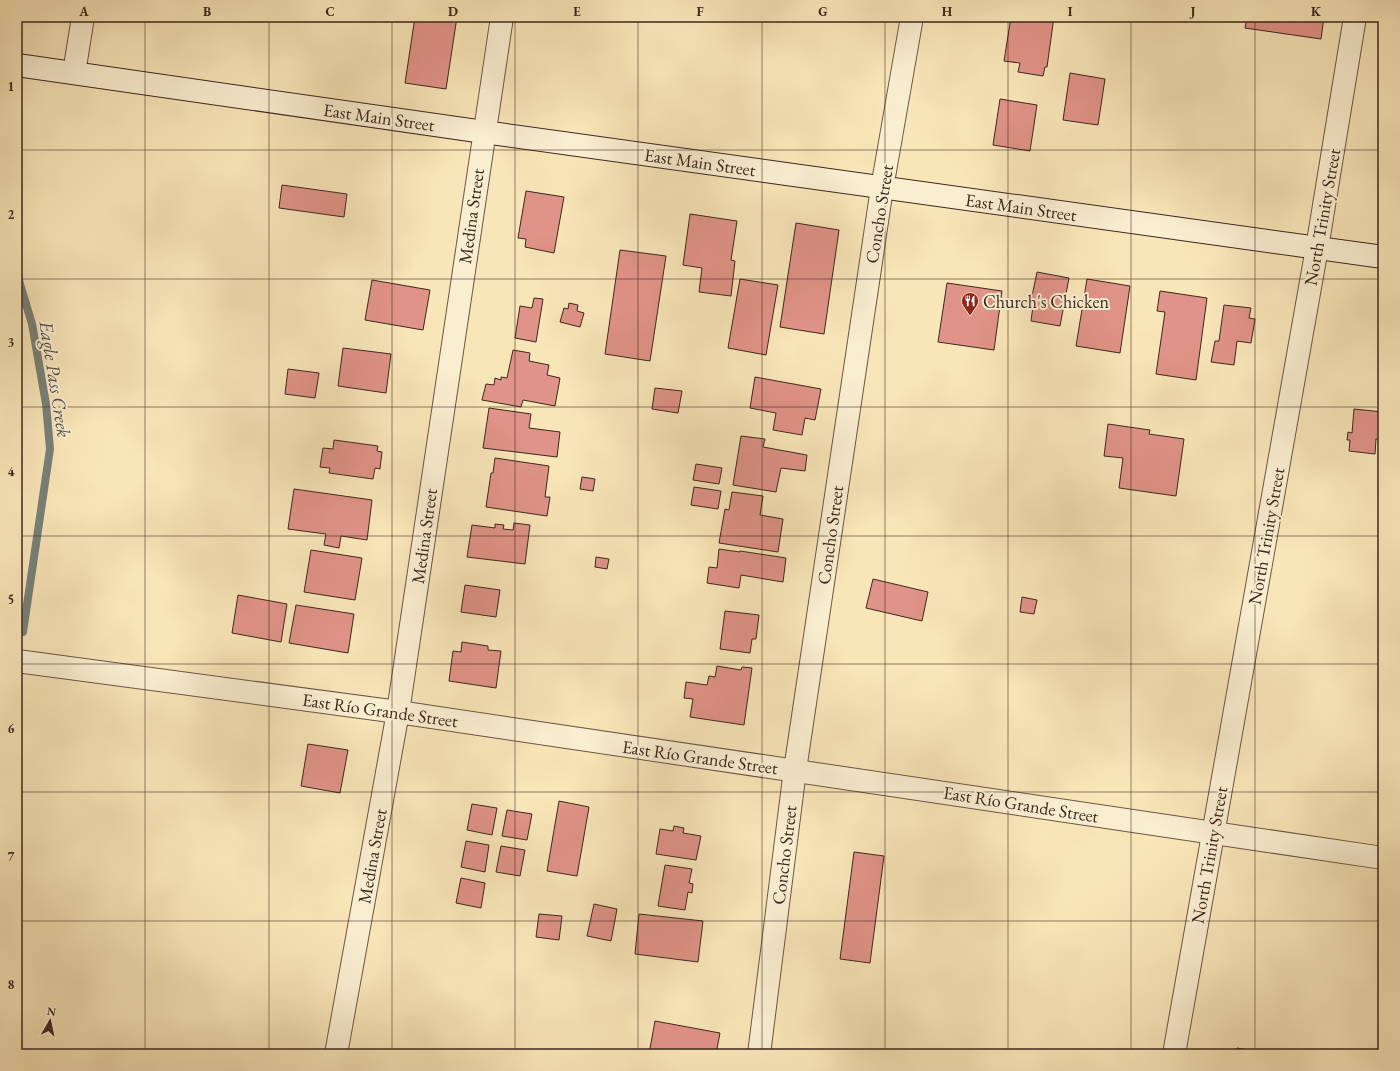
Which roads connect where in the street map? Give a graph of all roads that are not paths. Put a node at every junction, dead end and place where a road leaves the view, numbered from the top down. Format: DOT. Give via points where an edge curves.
graph roads {
  1 [pos="82,17"];
  2 [pos="502,17"];
  3 [pos="912,17"];
  4 [pos="1356,17"];
  5 [pos="17,65"];
  6 [pos="74,72"];
  7 [pos="484,132"];
  8 [pos="882,188"];
  9 [pos="1318,248"];
  10 [pos="1383,257"];
  11 [pos="17,661"];
  12 [pos="398,712"];
  13 [pos="795,770"];
  14 [pos="1213,833"];
  15 [pos="1383,858"];
  16 [pos="336,1054"];
  17 [pos="759,1054"];
  18 [pos="1174,1054"];
  1 -- 6 [label="street"];
  2 -- 7 [label="street, Medina Street"];
  3 -- 8 [label="street, Concho Street"];
  4 -- 9 [label="street, North Trinity Street"];
  5 -- 6 [label="street, East Main Street"];
  6 -- 7 [label="street, East Main Street"];
  7 -- 8 [label="street, East Main Street"];
  7 -- 12 [label="street, Medina Street"];
  8 -- 9 [label="street, East Main Street"];
  8 -- 13 [label="street, Concho Street"];
  9 -- 10 [label="street, East Main Street"];
  9 -- 14 [label="street, North Trinity Street"];
  11 -- 12 [label="street, East Río Grande Street"];
  12 -- 13 [label="street, East Río Grande Street"];
  12 -- 16 [label="street, Medina Street"];
  13 -- 14 [label="street, East Río Grande Street"];
  13 -- 17 [label="street, Concho Street"];
  14 -- 15 [label="street, East Río Grande Street"];
  14 -- 18 [label="street, North Trinity Street"];
}
